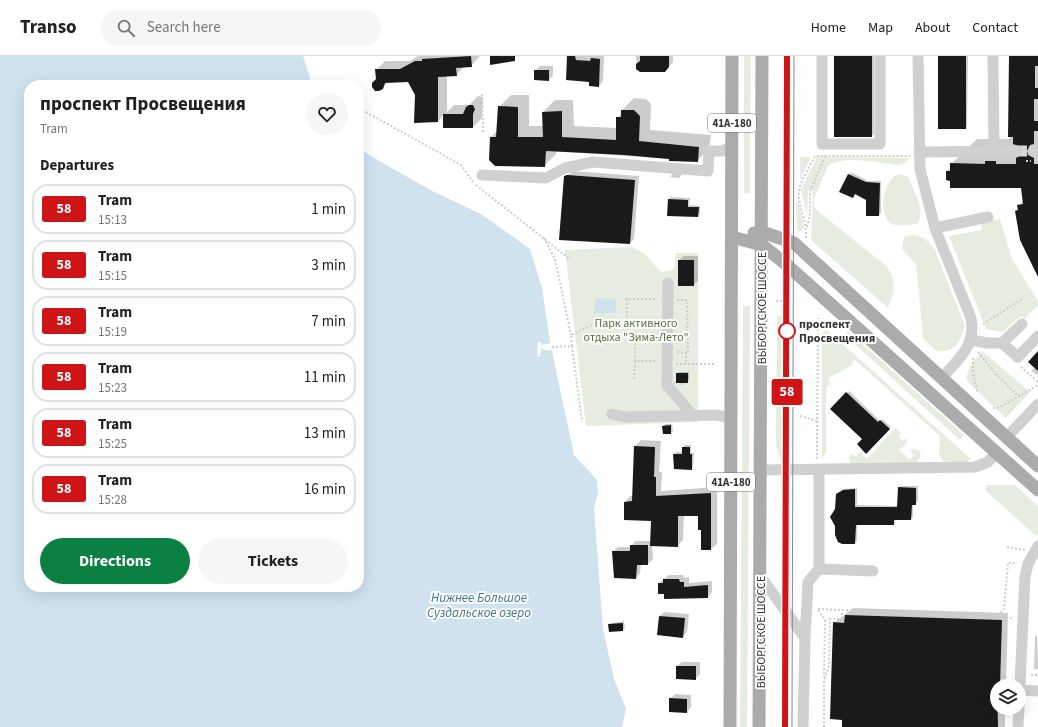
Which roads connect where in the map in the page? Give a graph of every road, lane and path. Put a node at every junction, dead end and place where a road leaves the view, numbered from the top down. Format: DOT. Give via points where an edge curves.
graph roads {
  1 [pos="732,56"];
  2 [pos="762,56"];
  3 [pos="822,56"];
  4 [pos="880,56"];
  5 [pos="918,56"];
  6 [pos="993,56"];
  7 [pos="482,94"];
  8 [pos="366,112"];
  9 [pos="483,132"];
  10 [pos="732,146"];
  11 [pos="994,150"];
  12 [pos="1016,151"];
  13 [pos="919,154"];
  14 [pos="825,156"];
  15 [pos="482,175"];
  16 [pos="988,217"];
  17 [pos="807,228"];
  18 [pos="935,228"];
  19 [pos="543,236"];
  20 [pos="732,237"];
  21 [pos="762,238"];
  22 [pos="806,238"];
  23 [pos="571,260"];
  24 [pos="668,283"];
  25 [pos="1022,299"];
  26 [pos="668,300"];
  27 [pos="776,301"];
  28 [pos="785,301"];
  29 [pos="818,318"];
  30 [pos="983,324"];
  31 [pos="1022,324"];
  32 [pos="627,325"];
  33 [pos="571,335"];
  34 [pos="1038,336"];
  35 [pos="972,340"];
  36 [pos="1002,343"];
  37 [pos="572,346"];
  38 [pos="552,347"];
  39 [pos="686,352"];
  40 [pos="977,352"];
  41 [pos="973,357"];
  42 [pos="1018,357"];
  43 [pos="667,359"];
  44 [pos="635,361"];
  45 [pos="686,364"];
  46 [pos="714,364"];
  47 [pos="942,378"];
  48 [pos="634,379"];
  49 [pos="1038,384"];
  50 [pos="978,394"];
  51 [pos="1018,396"];
  52 [pos="1038,404"];
  53 [pos="993,408"];
  54 [pos="612,414"];
  55 [pos="693,416"];
  56 [pos="800,416"];
  57 [pos="732,418"];
  58 [pos="817,421"];
  59 [pos="582,422"];
  60 [pos="1006,437"];
  61 [pos="996,453"];
  62 [pos="1038,466"];
  63 [pos="762,470"];
  64 [pos="818,470"];
  65 [pos="1038,490"];
  66 [pos="1007,547"];
  67 [pos="1036,549"];
  68 [pos="1028,564"];
  69 [pos="818,570"];
  70 [pos="873,571"];
  71 [pos="761,577"];
  72 [pos="818,603"];
  73 [pos="818,610"];
  74 [pos="842,611"];
  75 [pos="853,611"];
  76 [pos="853,615"];
  77 [pos="806,616"];
  78 [pos="998,616"];
  79 [pos="1011,618"];
  80 [pos="793,620"];
  81 [pos="805,638"];
  82 [pos="1030,675"];
  83 [pos="1038,675"];
  84 [pos="1020,679"];
  85 [pos="824,681"];
  86 [pos="1026,690"];
  87 [pos="1038,691"];
  88 [pos="1019,715"];
  89 [pos="730,727"];
  90 [pos="759,727"];
  91 [pos="803,727"];
  92 [pos="824,727"];
  93 [pos="1018,727"];
  1 -- 10 [label="main road, 41А-180"];
  2 -- 21 [label="main road, ВЫБОРГСКОЕ ШОССЕ / 41А-180"];
  3 -- 4 [label="street" via="822,144 880,144"];
  5 -- 13 [label="street"];
  6 -- 11 [label="street"];
  7 -- 9 [label="path"];
  8 -- 19 [label="path" via="461,165 470,179"];
  10 -- 15 [label="street" via="722,151 709,151 708,171 593,162 565,168 546,178"];
  10 -- 20 [label="main road, 41А-180"];
  11 -- 12 [label="street"];
  11 -- 13 [label="street"];
  13 -- 14 [label="path"];
  13 -- 18 [label="street" via="920,169"];
  14 -- 17 [label="path" via="810,192"];
  14 -- 17 [label="path" via="815,156 799,188 799,199"];
  16 -- 18 [label="street"];
  17 -- 22 [label="path"];
  18 -- 35 [label="street" via="971,318"];
  19 -- 23 [label="path"];
  19 -- 33 [label="path" via="555,259"];
  20 -- 21 [label="main road"];
  20 -- 57 [label="main road, 41А-180"];
  21 -- 47 [label="main road" via="794,243"];
  21 -- 61 [label="main road" via="787,265"];
  21 -- 63 [label="main road, ВЫБОРГСКОЕ ШОССЕ / 41А-180"];
  24 -- 26 [label="street"];
  25 -- 30 [label="path"];
  26 -- 32 [label="path" via="626,299"];
  26 -- 39 [label="path" via="687,300"];
  26 -- 43 [label="street"];
  27 -- 28 [label="path"];
  29 -- 58 [label="path"];
  31 -- 36 [label="street"];
  32 -- 33 [label="path" via="594,324"];
  32 -- 44 [label="path" via="635,325"];
  33 -- 37 [label="path"];
  34 -- 42 [label="street"];
  35 -- 36 [label="street"];
  35 -- 47 [label="street"];
  36 -- 42 [label="street"];
  37 -- 38 [label="path"];
  37 -- 59 [label="path"];
  39 -- 43 [label="path"];
  39 -- 45 [label="path"];
  40 -- 51 [label="path"];
  41 -- 50 [label="path" via="973,373"];
  42 -- 49 [label="path" via="1020,366"];
  43 -- 44 [label="path"];
  43 -- 45 [label="path"];
  43 -- 55 [label="street" via="667,385"];
  44 -- 48 [label="path"];
  45 -- 46 [label="path"];
  47 -- 60 [label="main road"];
  49 -- 51 [label="path"];
  51 -- 53 [label="path" via="1000,407"];
  52 -- 60 [label="street"];
  54 -- 55 [label="street" via="625,417"];
  55 -- 57 [label="street" via="716,415"];
  56 -- 58 [label="path"];
  57 -- 89 [label="main road, 41А-180"];
  58 -- 64 [label="path"];
  60 -- 62 [label="main road"];
  61 -- 64 [label="street" via="988,462 975,467"];
  61 -- 65 [label="main road"];
  63 -- 64 [label="street"];
  63 -- 71 [label="main road, ВЫБОРГСКОЕ ШОССЕ / 41А-180"];
  64 -- 69 [label="street"];
  66 -- 67 [label="path"];
  67 -- 68 [label="street"];
  68 -- 78 [label="path" via="1008,563 1004,609"];
  68 -- 84 [label="street" via="1022,618"];
  69 -- 70 [label="street"];
  69 -- 77 [label="street" via="808,582"];
  71 -- 80 [label="street"];
  71 -- 90 [label="main road, ВЫБОРГСКОЕ ШОССЕ / 41А-180"];
  72 -- 73 [label="path"];
  73 -- 74 [label="path"];
  73 -- 85 [label="path" via="825,620"];
  74 -- 75 [label="path"];
  74 -- 85 [label="path" via="843,619 830,619 829,666"];
  75 -- 76 [label="path"];
  75 -- 78 [label="path"];
  77 -- 80 [label="street"];
  77 -- 81 [label="street"];
  78 -- 79 [label="path"];
  80 -- 81 [label="street"];
  81 -- 91 [label="street"];
  82 -- 83 [label="path"];
  85 -- 92 [label="path"];
  86 -- 87 [label="street"];
  88 -- 93 [label="street"];
}
